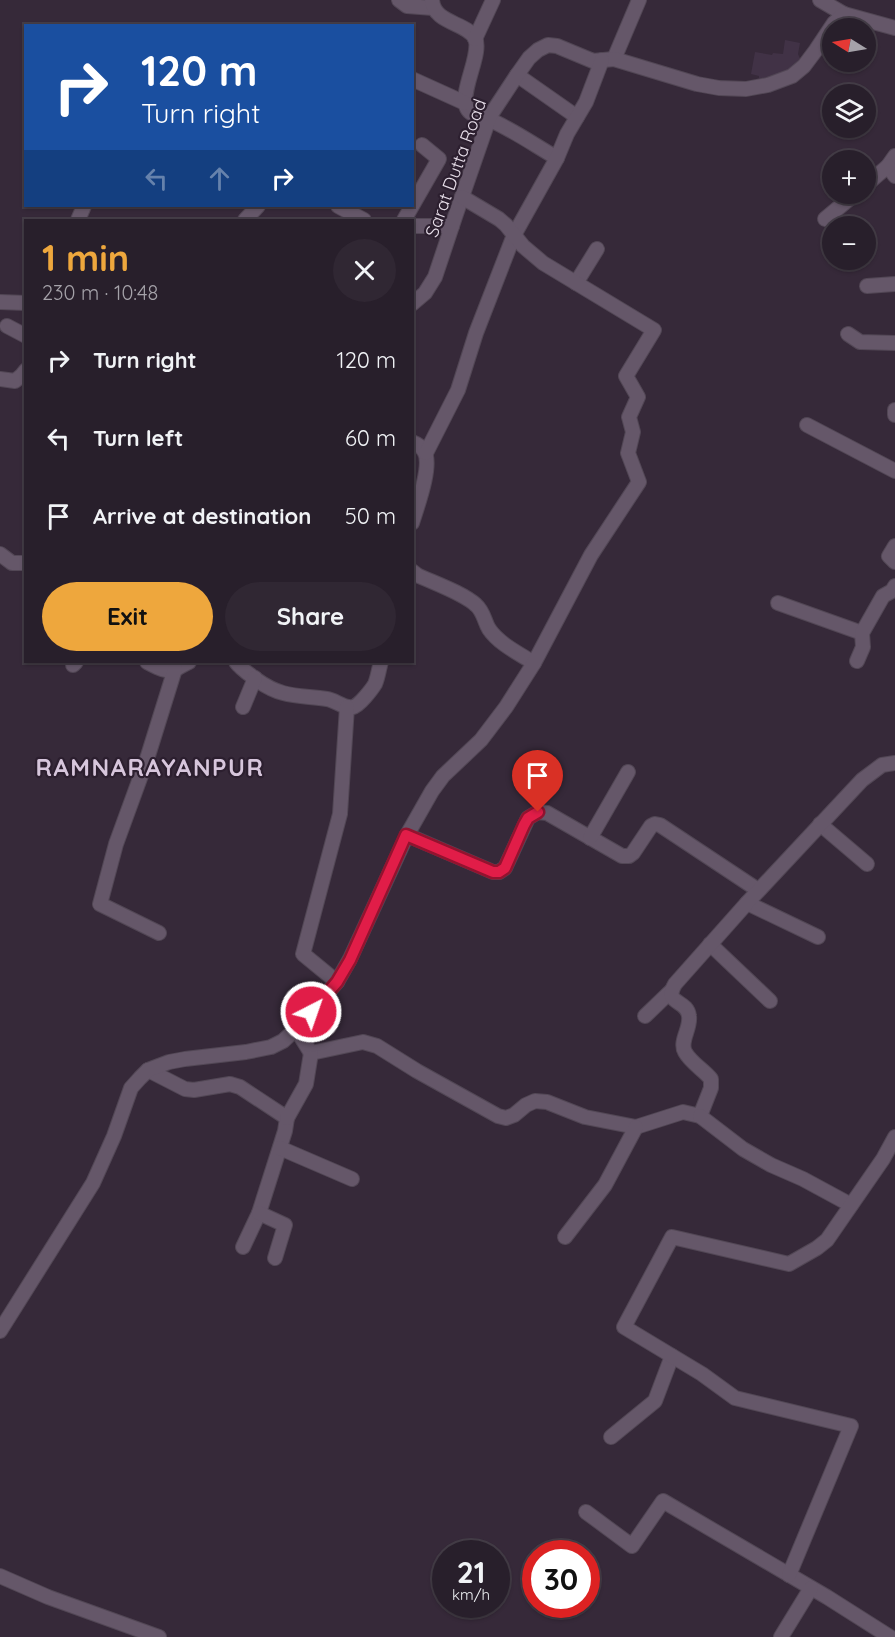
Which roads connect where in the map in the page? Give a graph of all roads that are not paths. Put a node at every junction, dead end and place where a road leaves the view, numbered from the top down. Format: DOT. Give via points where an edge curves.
graph roads {
  1 [pos="399,0"];
  2 [pos="493,0"];
  3 [pos="639,0"];
  4 [pos="820,0"];
  5 [pos="432,4"];
  6 [pos="843,14"];
  7 [pos="895,28"];
  8 [pos="475,39"];
  9 [pos="608,59"];
  10 [pos="517,75"];
  11 [pos="414,81"];
  12 [pos="465,103"];
  13 [pos="577,117"];
  14 [pos="489,119"];
  15 [pos="422,145"];
  16 [pos="557,158"];
  17 [pos="893,166"];
  18 [pos="876,178"];
  19 [pos="462,197"];
  20 [pos="414,203"];
  21 [pos="843,204"];
  22 [pos="257,207"];
  23 [pos="340,207"];
  24 [pos="829,216"];
  25 [pos="246,219"];
  26 [pos="362,219"];
  27 [pos="414,226"];
  28 [pos="452,226"];
  29 [pos="514,235"];
  30 [pos="597,249"];
  31 [pos="576,283"];
  32 [pos="895,284"];
  33 [pos="867,286"];
  34 [pos="0,302"];
  35 [pos="414,302"];
  36 [pos="24,303"];
  37 [pos="7,326"];
  38 [pos="848,334"];
  39 [pos="24,335"];
  40 [pos="895,343"];
  41 [pos="24,372"];
  42 [pos="0,379"];
  43 [pos="895,410"];
  44 [pos="895,415"];
  45 [pos="807,425"];
  46 [pos="414,443"];
  47 [pos="426,453"];
  48 [pos="895,471"];
  49 [pos="414,516"];
  50 [pos="895,546"];
  51 [pos="0,554"];
  52 [pos="24,562"];
  53 [pos="895,562"];
  54 [pos="414,573"];
  55 [pos="895,586"];
  56 [pos="778,603"];
  57 [pos="862,633"];
  58 [pos="857,661"];
  59 [pos="149,663"];
  60 [pos="187,663"];
  61 [pos="381,663"];
  62 [pos="534,663"];
  63 [pos="246,668"];
  64 [pos="175,669"];
  65 [pos="243,707"];
  66 [pos="347,707"];
  67 [pos="895,763"];
  68 [pos="628,772"];
  69 [pos="820,824"];
  70 [pos="406,835"];
  71 [pos="590,838"];
  72 [pos="867,864"];
  73 [pos="758,890"];
  74 [pos="747,903"];
  75 [pos="159,933"];
  76 [pos="818,937"];
  77 [pos="710,944"];
  78 [pos="337,982"];
  79 [pos="671,991"];
  80 [pos="770,1001"];
  81 [pos="645,1016"];
  82 [pos="296,1029"];
  83 [pos="311,1053"];
  84 [pos="148,1070"];
  85 [pos="700,1116"];
  86 [pos="287,1118"];
  87 [pos="636,1127"];
  88 [pos="895,1137"];
  89 [pos="280,1148"];
  90 [pos="352,1179"];
  91 [pos="851,1206"];
  92 [pos="259,1213"];
  93 [pos="565,1237"];
  94 [pos="243,1247"];
  95 [pos="275,1258"];
  96 [pos="0,1331"];
  97 [pos="672,1356"];
  98 [pos="611,1437"];
  99 [pos="586,1512"];
  100 [pos="789,1575"];
  101 [pos="0,1576"];
  102 [pos="811,1588"];
  103 [pos="159,1637"];
  104 [pos="782,1637"];
  105 [pos="890,1637"];
  1 -- 5 [label="street" via="407,6"];
  2 -- 8 [label="street"];
  3 -- 9 [label="street"];
  4 -- 6 [label="street"];
  5 -- 8 [label="street" via="437,14"];
  6 -- 7 [label="street"];
  6 -- 9 [label="street, Sarat Dutta Road" via="804,66 792,76 768,85 719,88"];
  8 -- 12 [label="street" via="477,46"];
  9 -- 10 [label="street, Sarat Dutta Road" via="593,60 549,45 529,58"];
  9 -- 13 [label="street"];
  10 -- 13 [label="street"];
  10 -- 14 [label="street, Sarat Dutta Road"];
  11 -- 12 [label="street"];
  12 -- 14 [label="street" via="471,113"];
  13 -- 16 [label="street"];
  14 -- 16 [label="street"];
  14 -- 19 [label="street, Sarat Dutta Road"];
  15 -- 20 [label="street" via="439,159"];
  16 -- 29 [label="street"];
  17 -- 18 [label="street"];
  19 -- 28 [label="street, Sarat Dutta Road"];
  19 -- 29 [label="street" via="499,219"];
  21 -- 24 [label="street"];
  22 -- 25 [label="street"];
  23 -- 26 [label="street"];
  27 -- 28 [label="street"];
  28 -- 35 [label="street, Sarat Dutta Road" via="435,277"];
  29 -- 31 [label="street" via="532,255"];
  29 -- 47 [label="street" via="458,390"];
  30 -- 31 [label="street"];
  31 -- 62 [label="street" via="654,330 626,376 638,397 629,417 633,432 628,453 639,482 591,555"];
  32 -- 33 [label="street"];
  34 -- 36 [label="street"];
  37 -- 39 [label="street"];
  38 -- 40 [label="street" via="860,342"];
  41 -- 42 [label="street" via="15,381"];
  43 -- 44 [label="street"];
  45 -- 48 [label="street"];
  46 -- 47 [label="street"];
  47 -- 49 [label="street" via="425,476"];
  50 -- 53 [label="street" via="889,555"];
  51 -- 52 [label="street" via="12,562"];
  54 -- 62 [label="street" via="467,598 484,615 496,638"];
  55 -- 57 [label="street" via="883,596"];
  56 -- 57 [label="street"];
  57 -- 58 [label="street"];
  59 -- 64 [label="street"];
  60 -- 64 [label="street"];
  61 -- 66 [label="street" via="376,683 359,704"];
  62 -- 70 [label="street" via="495,723 442,776"];
  63 -- 65 [label="street"];
  63 -- 66 [label="street" via="268,688 280,693 327,699"];
  64 -- 75 [label="street" via="100,904"];
  66 -- 78 [label="street" via="340,814 303,954"];
  67 -- 69 [label="street" via="872,772"];
  68 -- 71 [label="street"];
  69 -- 72 [label="street"];
  69 -- 73 [label="street"];
  70 -- 71 [label="street" via="493,872 505,868 528,818 538,812 547,813"];
  70 -- 78 [label="street"];
  71 -- 73 [label="street" via="629,856 651,826 660,825"];
  73 -- 74 [label="street"];
  74 -- 76 [label="street"];
  74 -- 77 [label="street"];
  77 -- 79 [label="street"];
  77 -- 80 [label="street"];
  78 -- 82 [label="street"];
  79 -- 81 [label="street"];
  79 -- 85 [label="street" via="689,1015 683,1050 711,1079"];
  82 -- 83 [label="street"];
  82 -- 84 [label="street" via="271,1047 169,1062"];
  83 -- 86 [label="street" via="306,1084"];
  83 -- 87 [label="street" via="363,1042 498,1116 514,1115 535,1101 585,1117"];
  84 -- 86 [label="street" via="185,1089 230,1084 240,1087"];
  84 -- 96 [label="street" via="131,1088 93,1183"];
  85 -- 87 [label="street" via="683,1112"];
  85 -- 91 [label="street" via="742,1149"];
  86 -- 89 [label="street"];
  87 -- 93 [label="street" via="604,1185"];
  88 -- 91 [label="street"];
  89 -- 90 [label="street"];
  89 -- 92 [label="street"];
  91 -- 97 [label="street" via="827,1240 789,1264 672,1237 624,1327"];
  92 -- 94 [label="street"];
  92 -- 95 [label="street" via="285,1225"];
  97 -- 98 [label="street" via="655,1401"];
  97 -- 100 [label="street" via="735,1398 851,1426"];
  99 -- 100 [label="street" via="632,1546 663,1501"];
  100 -- 102 [label="street"];
  101 -- 103 [label="street"];
  102 -- 104 [label="street"];
  102 -- 105 [label="street"];
}
